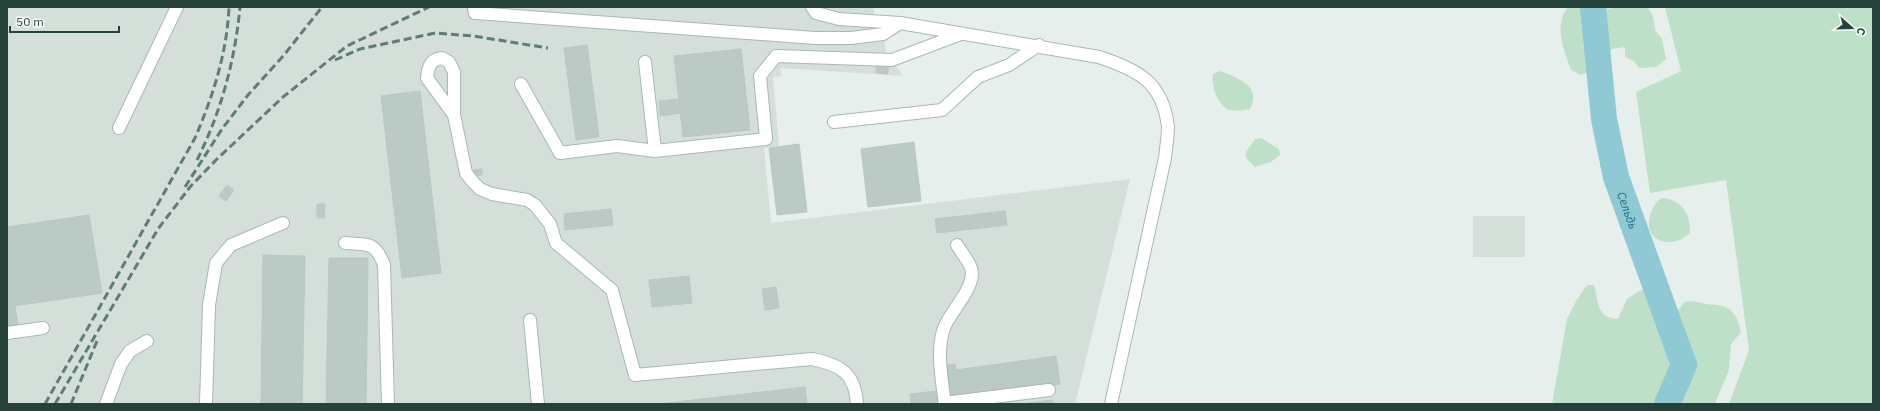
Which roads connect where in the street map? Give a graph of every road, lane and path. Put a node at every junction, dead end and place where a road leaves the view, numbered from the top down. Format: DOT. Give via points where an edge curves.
graph roads {
  1 [pos="177,7"];
  2 [pos="474,7"];
  3 [pos="812,7"];
  4 [pos="900,23"];
  5 [pos="962,33"];
  6 [pos="1039,46"];
  7 [pos="645,62"];
  8 [pos="521,84"];
  9 [pos="454,115"];
  10 [pos="834,122"];
  11 [pos="119,128"];
  12 [pos="655,151"];
  13 [pos="283,223"];
  14 [pos="345,243"];
  15 [pos="957,245"];
  16 [pos="530,320"];
  17 [pos="43,328"];
  18 [pos="7,333"];
  19 [pos="147,341"];
  20 [pos="1049,390"];
  21 [pos="106,404"];
  22 [pos="206,404"];
  23 [pos="388,404"];
  24 [pos="538,404"];
  25 [pos="857,404"];
  26 [pos="945,404"];
  27 [pos="1111,404"];
  1 -- 11 [label="street"];
  2 -- 4 [label="street" via="475,13 815,38 851,38 883,34"];
  3 -- 4 [label="street" via="816,13 839,19"];
  4 -- 5 [label="street"];
  5 -- 6 [label="street"];
  5 -- 12 [label="street" via="892,60 776,56 760,76 766,140"];
  6 -- 10 [label="street" via="1009,65 978,77 942,110"];
  6 -- 27 [label="street" via="1099,57 1127,66 1156,89 1164,105 1168,128 1165,158"];
  7 -- 12 [label="street"];
  8 -- 12 [label="street" via="560,153 617,146"];
  9 -- 25 [label="street" via="466,173 473,182 480,189 492,194 527,200 535,204 550,224 556,243 612,290 635,375 812,359 829,362 854,382"];
  13 -- 22 [label="street" via="231,245 216,263 209,305"];
  14 -- 23 [label="street" via="371,245 379,252 384,265"];
  15 -- 26 [label="street" via="971,268 972,277 969,288 943,328 940,362"];
  16 -- 24 [label="street"];
  17 -- 18 [label="street"];
  19 -- 21 [label="street" via="130,351 120,364"];
  20 -- 26 [label="street"];
}
